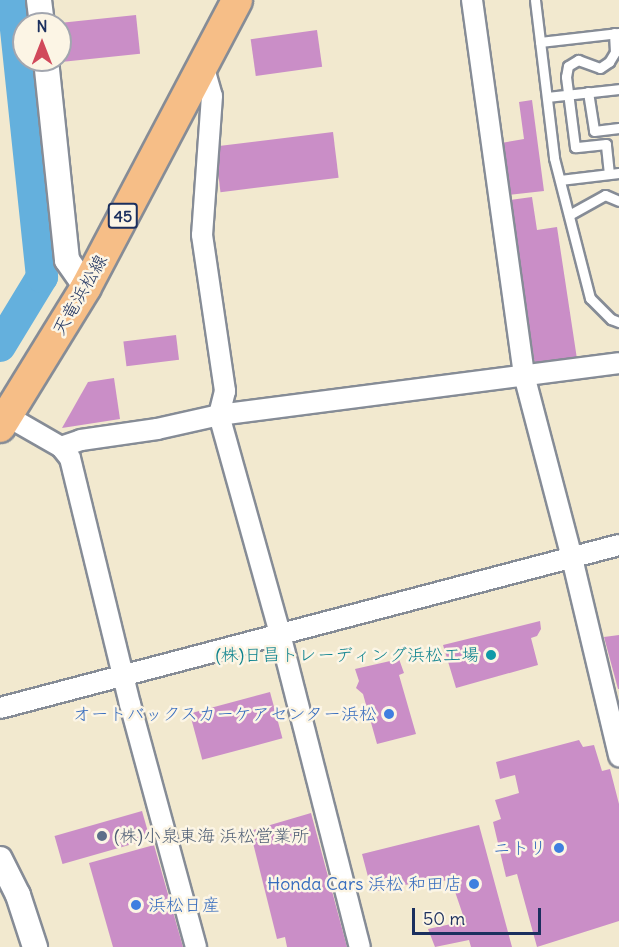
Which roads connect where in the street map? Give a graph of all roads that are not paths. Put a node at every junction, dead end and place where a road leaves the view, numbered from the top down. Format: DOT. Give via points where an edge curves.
graph roads {
  1 [pos="472,0"];
  2 [pos="535,0"];
  3 [pos="243,1"];
  4 [pos="616,33"];
  5 [pos="540,42"];
  6 [pos="203,65"];
  7 [pos="47,72"];
  8 [pos="619,89"];
  9 [pos="588,92"];
  10 [pos="568,95"];
  11 [pos="547,97"];
  12 [pos="619,128"];
  13 [pos="614,174"];
  14 [pos="560,180"];
  15 [pos="619,201"];
  16 [pos="569,215"];
  17 [pos="86,287"];
  18 [pos="619,322"];
  19 [pos="619,363"];
  20 [pos="524,375"];
  21 [pos="219,415"];
  22 [pos="3,422"];
  23 [pos="61,447"];
  24 [pos="619,545"];
  25 [pos="572,558"];
  26 [pos="280,634"];
  27 [pos="124,677"];
  28 [pos="0,708"];
  29 [pos="619,756"];
  30 [pos="0,859"];
  31 [pos="35,947"];
  32 [pos="196,947"];
  33 [pos="360,947"];
  1 -- 20 [label="street"];
  2 -- 5 [label="lane"];
  3 -- 6 [label="main road, 天竜浜松線 / 45"];
  4 -- 5 [label="lane"];
  4 -- 10 [label="lane" via="615,52 609,62 600,68 578,60 568,66"];
  5 -- 11 [label="lane"];
  6 -- 17 [label="main road, 天竜浜松線 / 45"];
  6 -- 21 [label="street" via="212,96 202,235 225,391"];
  7 -- 17 [label="street" via="67,260"];
  8 -- 9 [label="lane"];
  9 -- 10 [label="lane"];
  9 -- 12 [label="lane" via="594,131"];
  10 -- 11 [label="lane"];
  10 -- 13 [label="lane" via="575,147 606,144"];
  11 -- 14 [label="lane"];
  13 -- 14 [label="lane"];
  14 -- 16 [label="lane"];
  15 -- 16 [label="lane" via="605,195"];
  16 -- 18 [label="lane" via="590,298"];
  17 -- 22 [label="main road, 天竜浜松線 / 45"];
  19 -- 20 [label="street"];
  20 -- 21 [label="street"];
  20 -- 25 [label="street"];
  21 -- 23 [label="street"];
  21 -- 26 [label="street"];
  22 -- 23 [label="street"];
  23 -- 27 [label="street" via="70,458"];
  24 -- 25 [label="street"];
  25 -- 26 [label="street"];
  25 -- 29 [label="street"];
  26 -- 27 [label="street"];
  26 -- 33 [label="street"];
  27 -- 28 [label="street"];
  27 -- 32 [label="street"];
  30 -- 31 [label="street" via="18,895"];
}
